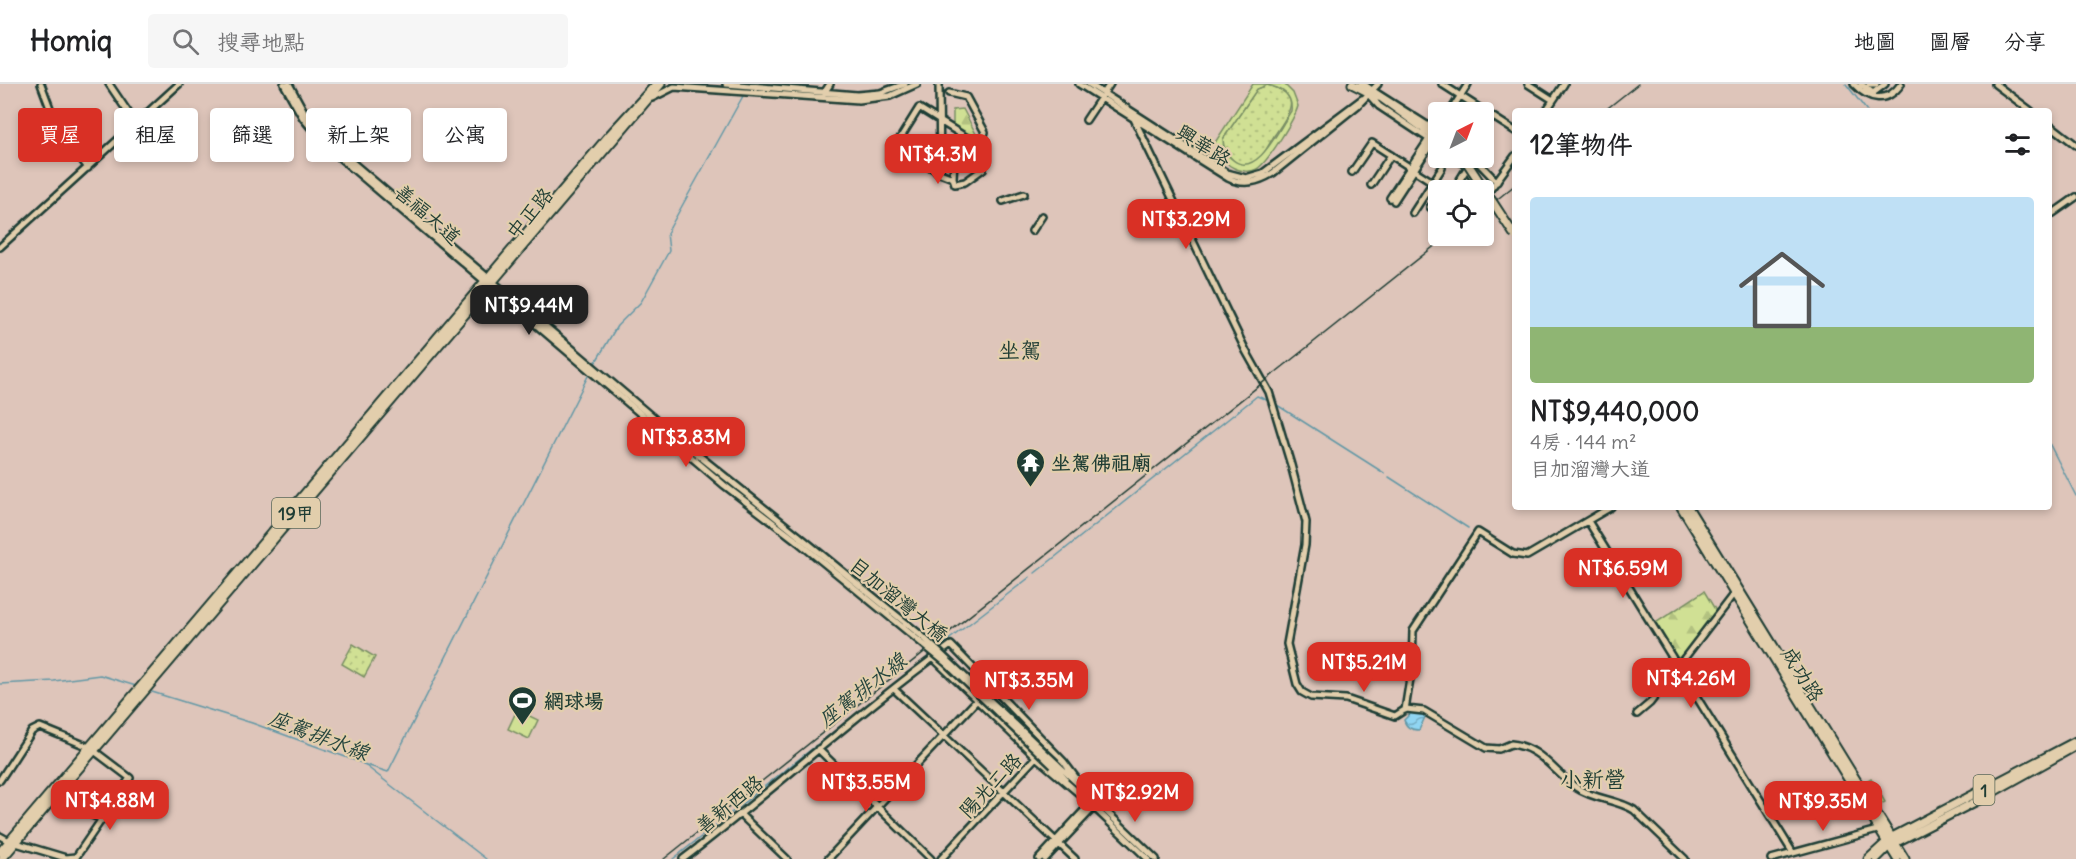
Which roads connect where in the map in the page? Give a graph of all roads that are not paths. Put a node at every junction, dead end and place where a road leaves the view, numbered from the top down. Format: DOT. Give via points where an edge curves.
graph roads {
  1 [pos="41,84"];
  2 [pos="109,84"];
  3 [pos="179,84"];
  4 [pos="284,84"];
  5 [pos="289,84"];
  6 [pos="656,84"];
  7 [pos="662,84"];
  8 [pos="726,84"];
  9 [pos="830,84"];
  10 [pos="905,84"];
  11 [pos="917,84"];
  12 [pos="939,84"];
  13 [pos="1079,84"];
  14 [pos="1089,84"];
  15 [pos="1110,84"];
  16 [pos="1352,84"];
  17 [pos="1362,84"];
  18 [pos="1378,84"];
  19 [pos="1442,84"];
  20 [pos="1468,84"];
  21 [pos="1528,84"];
  22 [pos="1564,84"];
  23 [pos="1854,84"];
  24 [pos="1861,84"];
  25 [pos="1869,84"];
  26 [pos="1876,84"];
  27 [pos="1885,84"];
  28 [pos="1902,84"];
  29 [pos="1995,84"];
  30 [pos="751,88"];
  31 [pos="949,93"];
  32 [pos="824,95"];
  33 [pos="1373,95"];
  34 [pos="1102,96"];
  35 [pos="1460,96"];
  36 [pos="645,99"];
  37 [pos="1553,100"];
  38 [pos="1456,102"];
  39 [pos="125,108"];
  40 [pos="153,108"];
  41 [pos="1548,108"];
  42 [pos="2027,108"];
  43 [pos="1134,119"];
  44 [pos="939,120"];
  45 [pos="1086,120"];
  46 [pos="2052,126"];
  47 [pos="1512,129"];
  48 [pos="1428,132"];
  49 [pos="114,144"];
  50 [pos="2076,145"];
  51 [pos="980,146"];
  52 [pos="1428,147"];
  53 [pos="1390,155"];
  54 [pos="965,160"];
  55 [pos="1512,160"];
  56 [pos="88,168"];
  57 [pos="1412,168"];
  58 [pos="1442,168"];
  59 [pos="1467,168"];
  60 [pos="1471,168"];
  61 [pos="1484,168"];
  62 [pos="1352,172"];
  63 [pos="940,173"];
  64 [pos="953,178"];
  65 [pos="1430,180"];
  66 [pos="1434,180"];
  67 [pos="1460,180"];
  68 [pos="1474,180"];
  69 [pos="1497,182"];
  70 [pos="1371,185"];
  71 [pos="1494,185"];
  72 [pos="1428,190"];
  73 [pos="1024,194"];
  74 [pos="2076,197"];
  75 [pos="1392,199"];
  76 [pos="1003,201"];
  77 [pos="1413,213"];
  78 [pos="2052,214"];
  79 [pos="1042,216"];
  80 [pos="1032,231"];
  81 [pos="1512,231"];
  82 [pos="0,247"];
  83 [pos="489,283"];
  84 [pos="1606,510"];
  85 [pos="1683,510"];
  86 [pos="1690,510"];
  87 [pos="1588,521"];
  88 [pos="1736,591"];
  89 [pos="933,658"];
  90 [pos="1678,665"];
  91 [pos="894,689"];
  92 [pos="978,699"];
  93 [pos="1405,710"];
  94 [pos="1636,714"];
  95 [pos="944,735"];
  96 [pos="2076,741"];
  97 [pos="95,745"];
  98 [pos="2076,746"];
  99 [pos="818,750"];
  100 [pos="1036,757"];
  101 [pos="0,780"];
  102 [pos="1005,791"];
  103 [pos="1085,795"];
  104 [pos="54,798"];
  105 [pos="1094,804"];
  106 [pos="876,807"];
  107 [pos="741,815"];
  108 [pos="104,820"];
  109 [pos="1882,828"];
  110 [pos="0,836"];
  111 [pos="13,842"];
  112 [pos="1890,842"];
  113 [pos="1058,843"];
  114 [pos="0,852"];
  115 [pos="1793,853"];
  116 [pos="1784,857"];
  117 [pos="2,859"];
  118 [pos="683,859"];
  119 [pos="787,859"];
  120 [pos="828,859"];
  121 [pos="931,859"];
  122 [pos="941,859"];
  123 [pos="1039,859"];
  124 [pos="1045,859"];
  125 [pos="1074,859"];
  126 [pos="1148,859"];
  127 [pos="1156,859"];
  128 [pos="1685,859"];
  129 [pos="1771,859"];
  130 [pos="1868,859"];
  131 [pos="1876,859"];
  132 [pos="1897,859"];
  133 [pos="1905,859"];
  1 -- 56 [label="street" via="57,127"];
  2 -- 39 [label="street"];
  3 -- 40 [label="street"];
  4 -- 83 [label="street, 善福大道" via="303,118 325,145"];
  5 -- 83 [label="street, 善福大道" via="322,136"];
  6 -- 36 [label="main road, 中正路 / 19甲"];
  7 -- 36 [label="main road, 中正路 / 19甲"];
  8 -- 30 [label="street"];
  9 -- 32 [label="street"];
  10 -- 32 [label="street" via="869,94"];
  11 -- 32 [label="street" via="876,98"];
  12 -- 44 [label="street"];
  13 -- 34 [label="street, 興華路"];
  14 -- 34 [label="street, 興華路"];
  15 -- 34 [label="street"];
  16 -- 33 [label="main road"];
  17 -- 33 [label="main road"];
  18 -- 33 [label="street"];
  19 -- 35 [label="street"];
  20 -- 35 [label="street"];
  21 -- 37 [label="street"];
  22 -- 37 [label="street"];
  23 -- 28 [label="street" via="1875,99 1885,98"];
  24 -- 27 [label="street" via="1873,93"];
  25 -- 26 [label="street"];
  29 -- 42 [label="street"];
  30 -- 32 [label="street"];
  30 -- 36 [label="street" via="744,92 674,87"];
  31 -- 51 [label="street" via="966,97 985,132"];
  33 -- 34 [label="street, 興華路" via="1355,102 1263,173 1246,178 1227,173"];
  33 -- 43 [label="street, 興華路" via="1273,173 1248,183 1228,178"];
  33 -- 48 [label="main road"];
  34 -- 43 [label="street, 興華路"];
  34 -- 45 [label="street"];
  35 -- 38 [label="street"];
  35 -- 47 [label="street"];
  36 -- 83 [label="main road, 中正路 / 19甲"];
  37 -- 41 [label="street"];
  43 -- 93 [label="street" via="1245,351 1269,392 1291,465 1306,522 1287,644 1297,684 1313,698 1346,699 1395,716"];
  44 -- 51 [label="street"];
  44 -- 63 [label="street"];
  44 -- 63 [label="street" via="919,108 896,145"];
  46 -- 50 [label="street"];
  49 -- 56 [label="street"];
  51 -- 64 [label="street" via="977,158 982,169 965,182 956,184"];
  52 -- 57 [label="street"];
  53 -- 57 [label="street"];
  53 -- 62 [label="street" via="1372,143"];
  53 -- 70 [label="street"];
  54 -- 64 [label="street" via="954,161"];
  55 -- 69 [label="street"];
  56 -- 82 [label="street"];
  57 -- 65 [label="street"];
  57 -- 75 [label="street"];
  58 -- 66 [label="street"];
  59 -- 67 [label="street"];
  59 -- 68 [label="street"];
  60 -- 81 [label="main road, bridge"];
  61 -- 69 [label="street"];
  63 -- 64 [label="street"];
  69 -- 71 [label="street"];
  72 -- 77 [label="street"];
  73 -- 76 [label="street"];
  74 -- 78 [label="street"];
  79 -- 80 [label="street"];
  83 -- 97 [label="main road, 19甲"];
  83 -- 103 [label="street, 目加溜灣大橋, bridge" via="724,485 798,538 946,663"];
  84 -- 87 [label="street"];
  85 -- 88 [label="main road, 成功路"];
  86 -- 88 [label="main road, 成功路"];
  87 -- 90 [label="street"];
  87 -- 93 [label="street" via="1527,556 1513,554 1478,532 1413,631"];
  88 -- 90 [label="street"];
  88 -- 109 [label="main road, 成功路"];
  89 -- 91 [label="street, 善新西路"];
  89 -- 92 [label="street"];
  89 -- 103 [label="street" via="951,645 1064,762"];
  90 -- 94 [label="street" via="1650,703"];
  90 -- 115 [label="street"];
  91 -- 95 [label="street"];
  91 -- 99 [label="street, 善新西路"];
  92 -- 95 [label="street"];
  92 -- 100 [label="street"];
  93 -- 128 [label="street" via="1433,715 1490,749 1513,744 1532,750 1584,792 1634,810"];
  95 -- 102 [label="street"];
  95 -- 106 [label="street"];
  96 -- 112 [label="main road, 1"];
  97 -- 101 [label="street" via="37,727"];
  97 -- 104 [label="main road, 19甲"];
  97 -- 108 [label="street" via="130,778"];
  97 -- 111 [label="main road, 19甲"];
  98 -- 112 [label="main road, 1" via="1979,800"];
  99 -- 106 [label="street"];
  99 -- 107 [label="street, 善新西路"];
  100 -- 102 [label="street, 陽光二路"];
  100 -- 103 [label="street"];
  102 -- 113 [label="street"];
  102 -- 122 [label="street, 陽光二路"];
  103 -- 105 [label="street"];
  104 -- 108 [label="street"];
  104 -- 111 [label="main road, 19甲"];
  105 -- 113 [label="street"];
  105 -- 126 [label="street"];
  105 -- 127 [label="street"];
  106 -- 120 [label="street"];
  106 -- 121 [label="street"];
  107 -- 118 [label="street, 善新西路"];
  107 -- 119 [label="street"];
  108 -- 111 [label="street" via="73,858"];
  109 -- 112 [label="main road, 成功路"];
  109 -- 115 [label="street"];
  110 -- 111 [label="street"];
  111 -- 114 [label="main road, 19甲"];
  111 -- 117 [label="main road, 19甲"];
  112 -- 130 [label="main road, 1"];
  112 -- 131 [label="main road, 1"];
  112 -- 132 [label="main road, 成功路"];
  112 -- 133 [label="main road, 成功路"];
  113 -- 123 [label="street"];
  113 -- 124 [label="street"];
  113 -- 125 [label="street"];
  115 -- 116 [label="street"];
  116 -- 129 [label="street"];
}
